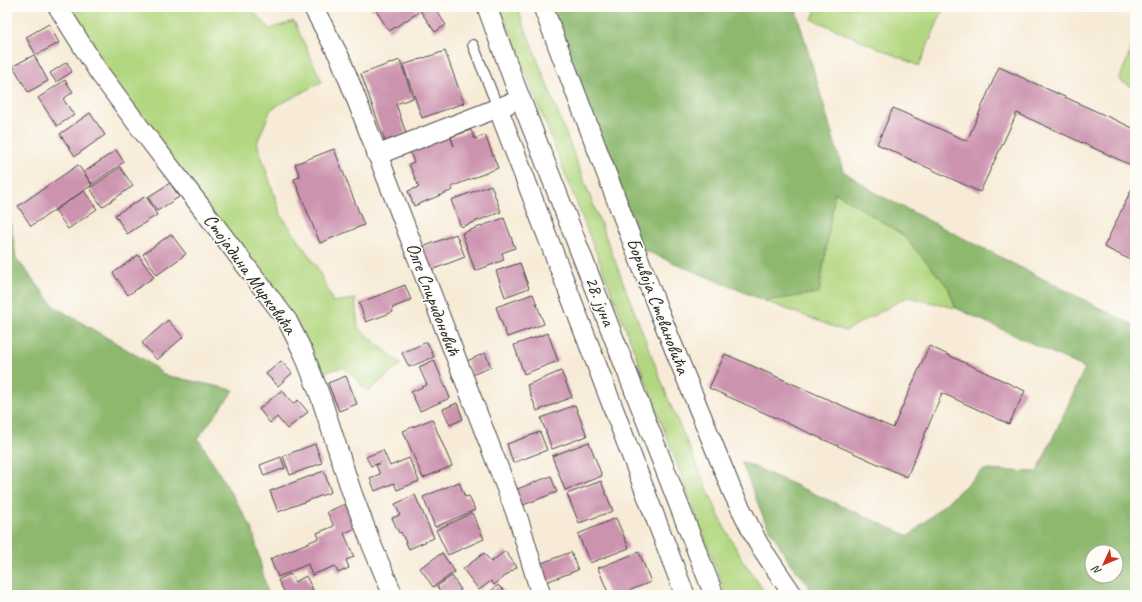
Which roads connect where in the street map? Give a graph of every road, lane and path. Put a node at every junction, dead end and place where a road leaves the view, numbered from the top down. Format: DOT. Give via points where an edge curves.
graph roads {
  1 [pos="58,7"];
  2 [pos="313,7"];
  3 [pos="487,7"];
  4 [pos="543,7"];
  5 [pos="473,45"];
  6 [pos="521,100"];
  7 [pos="498,108"];
  8 [pos="377,155"];
  9 [pos="393,595"];
  10 [pos="541,595"];
  11 [pos="685,595"];
  12 [pos="714,595"];
  13 [pos="793,595"];
  1 -- 9 [label="street, Стојадина Мирковића" via="102,77 287,320 321,398 355,500"];
  2 -- 8 [label="street, Олге Спиридоновић" via="340,58"];
  3 -- 6 [label="street, 28. јуна"];
  4 -- 13 [label="street, Боривоја Стевановића" via="658,309 733,493 758,543"];
  5 -- 7 [label="lane, 28. јуна"];
  6 -- 7 [label="street"];
  6 -- 12 [label="street, 28. јуна"];
  7 -- 8 [label="street"];
  7 -- 11 [label="street, 28. јуна"];
  8 -- 10 [label="street, Олге Спиридоновић" via="518,521"];
}
